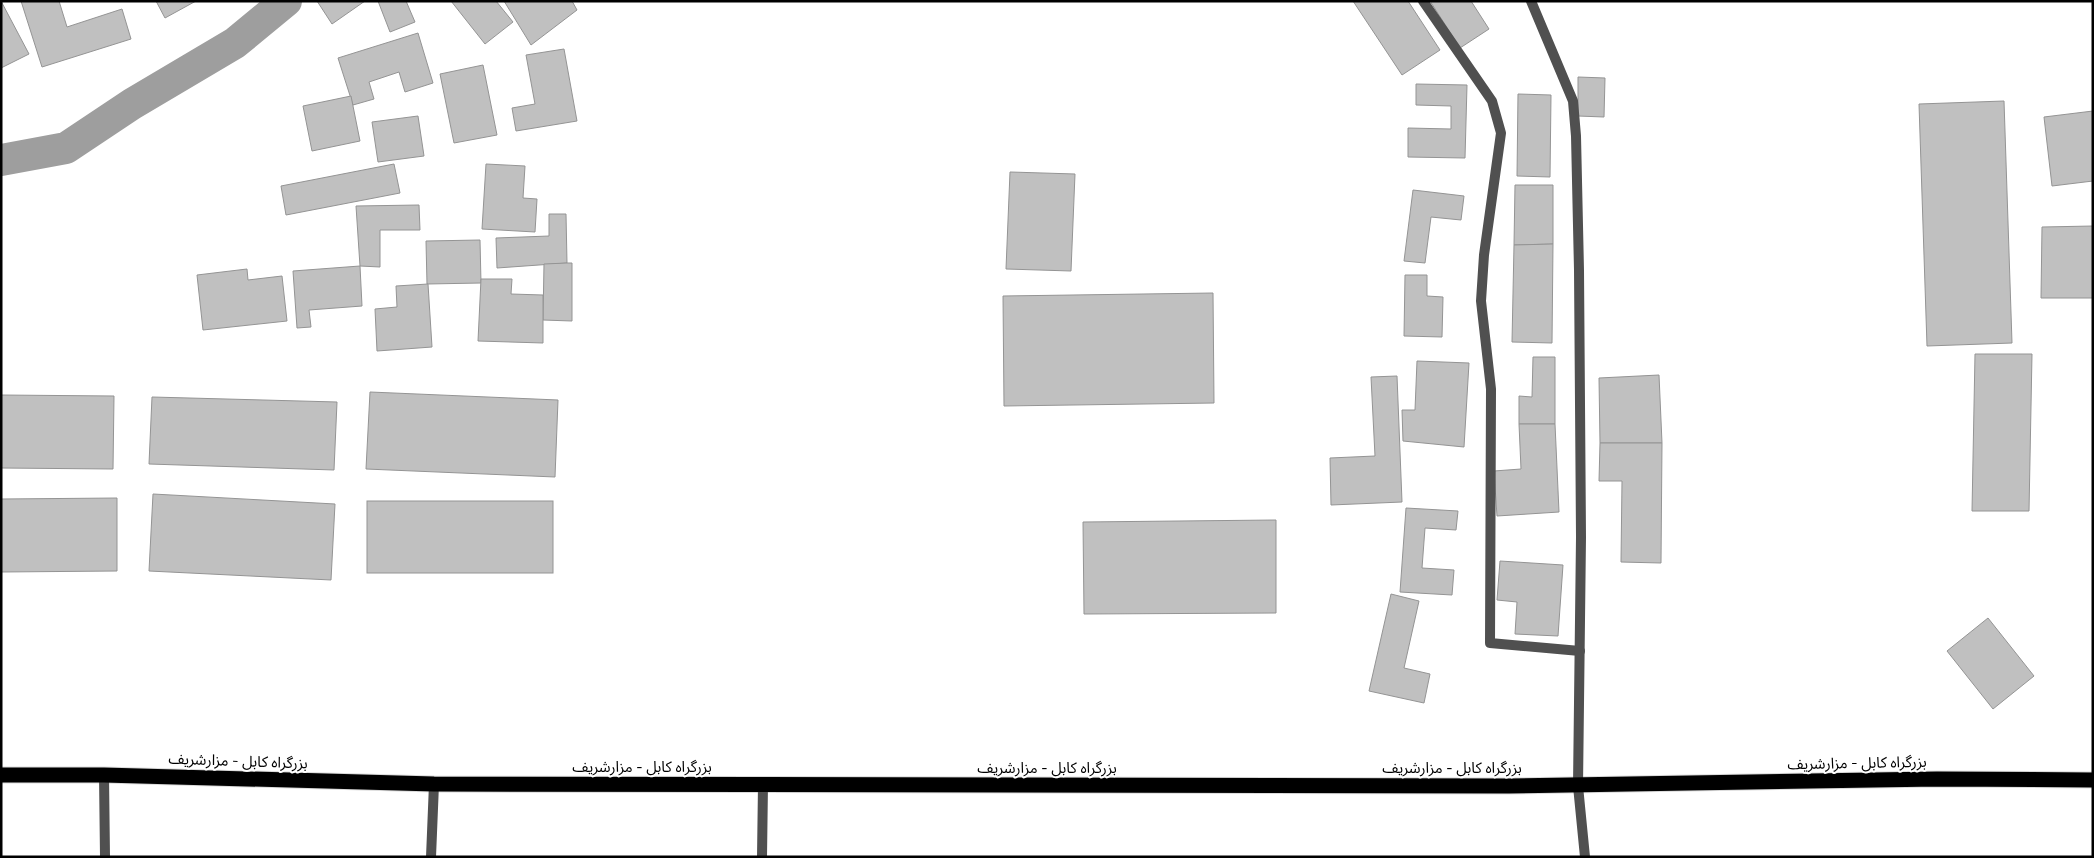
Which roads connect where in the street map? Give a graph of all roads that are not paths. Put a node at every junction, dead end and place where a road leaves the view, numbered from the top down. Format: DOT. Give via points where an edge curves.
graph roads {
  1 [pos="1423,1"];
  2 [pos="1530,1"];
  3 [pos="1580,650"];
  4 [pos="1,775"];
  5 [pos="104,775"];
  6 [pos="2093,780"];
  7 [pos="434,784"];
  8 [pos="762,784"];
  9 [pos="1578,786"];
  10 [pos="105,857"];
  11 [pos="431,857"];
  12 [pos="762,857"];
  13 [pos="1585,857"];
  1 -- 3 [label="street" via="1492,101 1500,133 1481,301 1491,388 1490,643"];
  2 -- 3 [label="street" via="1573,101 1576,136"];
  3 -- 9 [label="street"];
  4 -- 5 [label="highway, بزرگراه کابل - مزارشریف"];
  5 -- 7 [label="highway, بزرگراه کابل - مزارشریف"];
  5 -- 10 [label="street"];
  6 -- 9 [label="highway, بزرگراه کابل - مزارشریف" via="1937,779"];
  7 -- 8 [label="highway, بزرگراه کابل - مزارشریف"];
  7 -- 11 [label="street"];
  8 -- 9 [label="highway, بزرگراه کابل - مزارشریف"];
  8 -- 12 [label="street"];
  9 -- 13 [label="street"];
}
